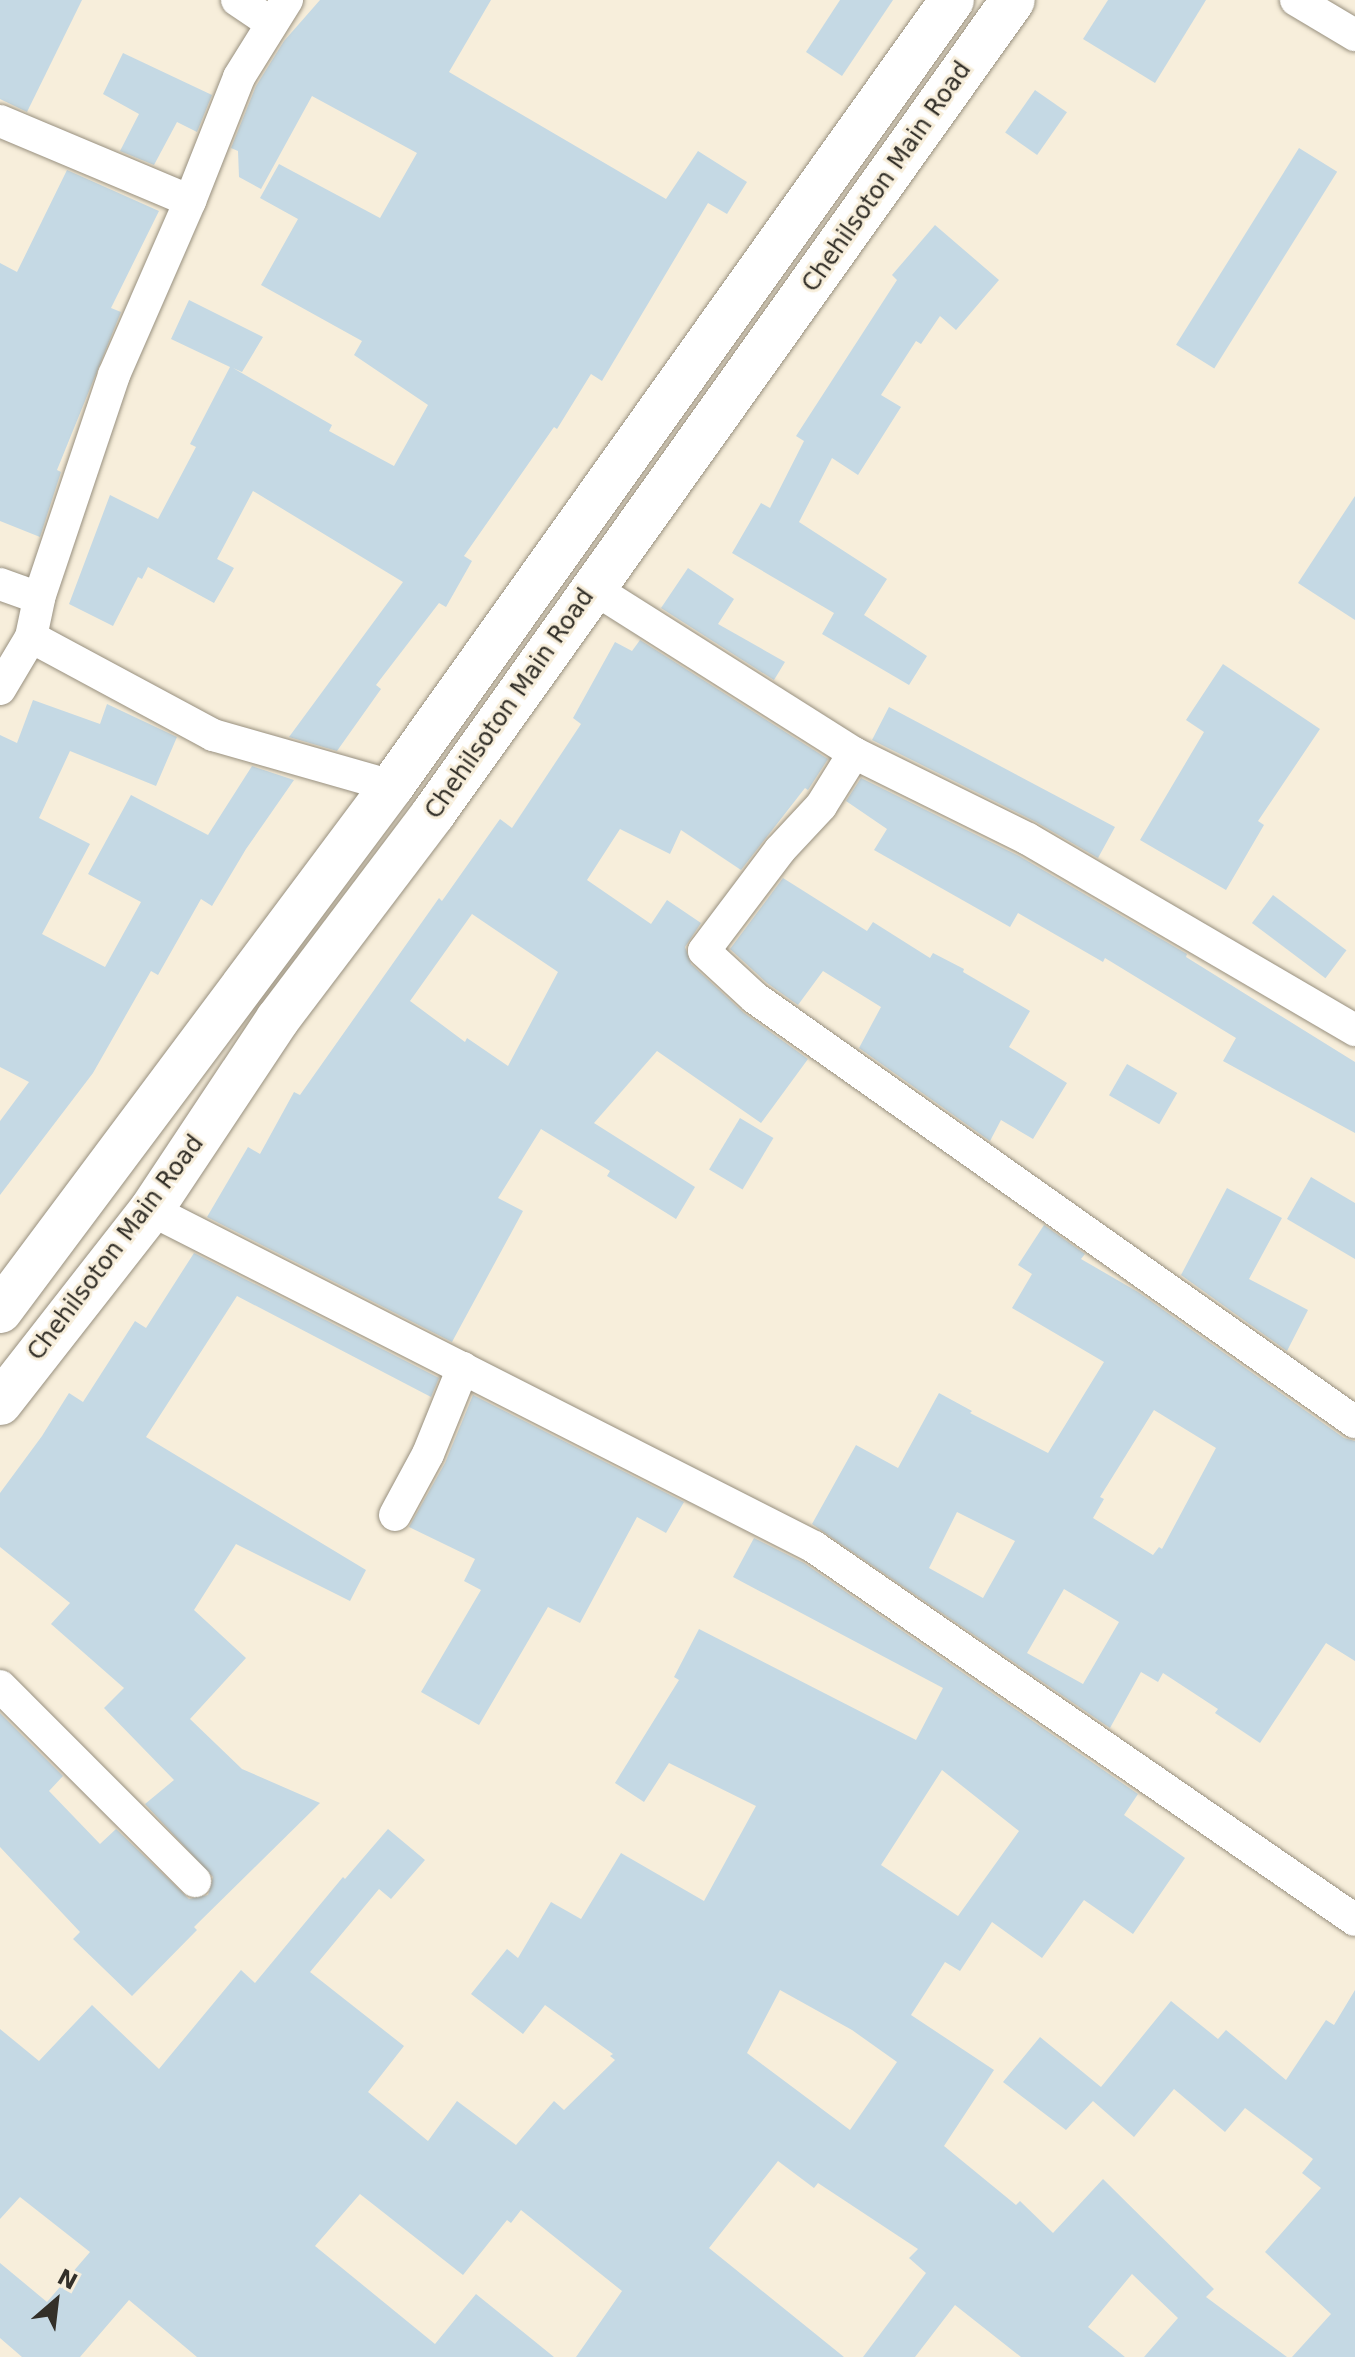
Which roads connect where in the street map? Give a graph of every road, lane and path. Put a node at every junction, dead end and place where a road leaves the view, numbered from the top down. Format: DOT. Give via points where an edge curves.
graph roads {
  1 [pos="237,0"];
  2 [pos="952,0"];
  3 [pos="1013,0"];
  4 [pos="1296,0"];
  5 [pos="278,11"];
  6 [pos="1355,35"];
  7 [pos="0,121"];
  8 [pos="190,201"];
  9 [pos="0,584"];
  10 [pos="593,588"];
  11 [pos="39,598"];
  12 [pos="31,637"];
  13 [pos="0,689"];
  14 [pos="854,753"];
  15 [pos="392,786"];
  16 [pos="1355,1030"];
  17 [pos="151,1210"];
  18 [pos="0,1311"];
  19 [pos="463,1368"];
  20 [pos="0,1403"];
  21 [pos="1355,1422"];
  22 [pos="395,1515"];
  23 [pos="0,1686"];
  24 [pos="195,1881"];
  25 [pos="1355,1920"];
  1 -- 5 [label="street"];
  2 -- 15 [label="main road, Chehilsoton Main Road"];
  3 -- 10 [label="main road, Chehilsoton Main Road"];
  4 -- 6 [label="street"];
  5 -- 8 [label="street" via="239,77"];
  7 -- 8 [label="street"];
  8 -- 11 [label="street" via="114,375"];
  9 -- 11 [label="street"];
  10 -- 14 [label="street"];
  10 -- 17 [label="main road, Chehilsoton Main Road" via="433,814 278,1019"];
  11 -- 12 [label="street"];
  12 -- 13 [label="street"];
  12 -- 15 [label="street" via="213,735"];
  14 -- 16 [label="street" via="1028,839"];
  14 -- 21 [label="street" via="821,806 780,850 704,951 755,998"];
  15 -- 18 [label="main road, Chehilsoton Main Road"];
  17 -- 19 [label="street"];
  17 -- 20 [label="main road, Chehilsoton Main Road"];
  19 -- 22 [label="street" via="428,1454"];
  19 -- 25 [label="street" via="814,1547"];
  23 -- 24 [label="street"];
}
